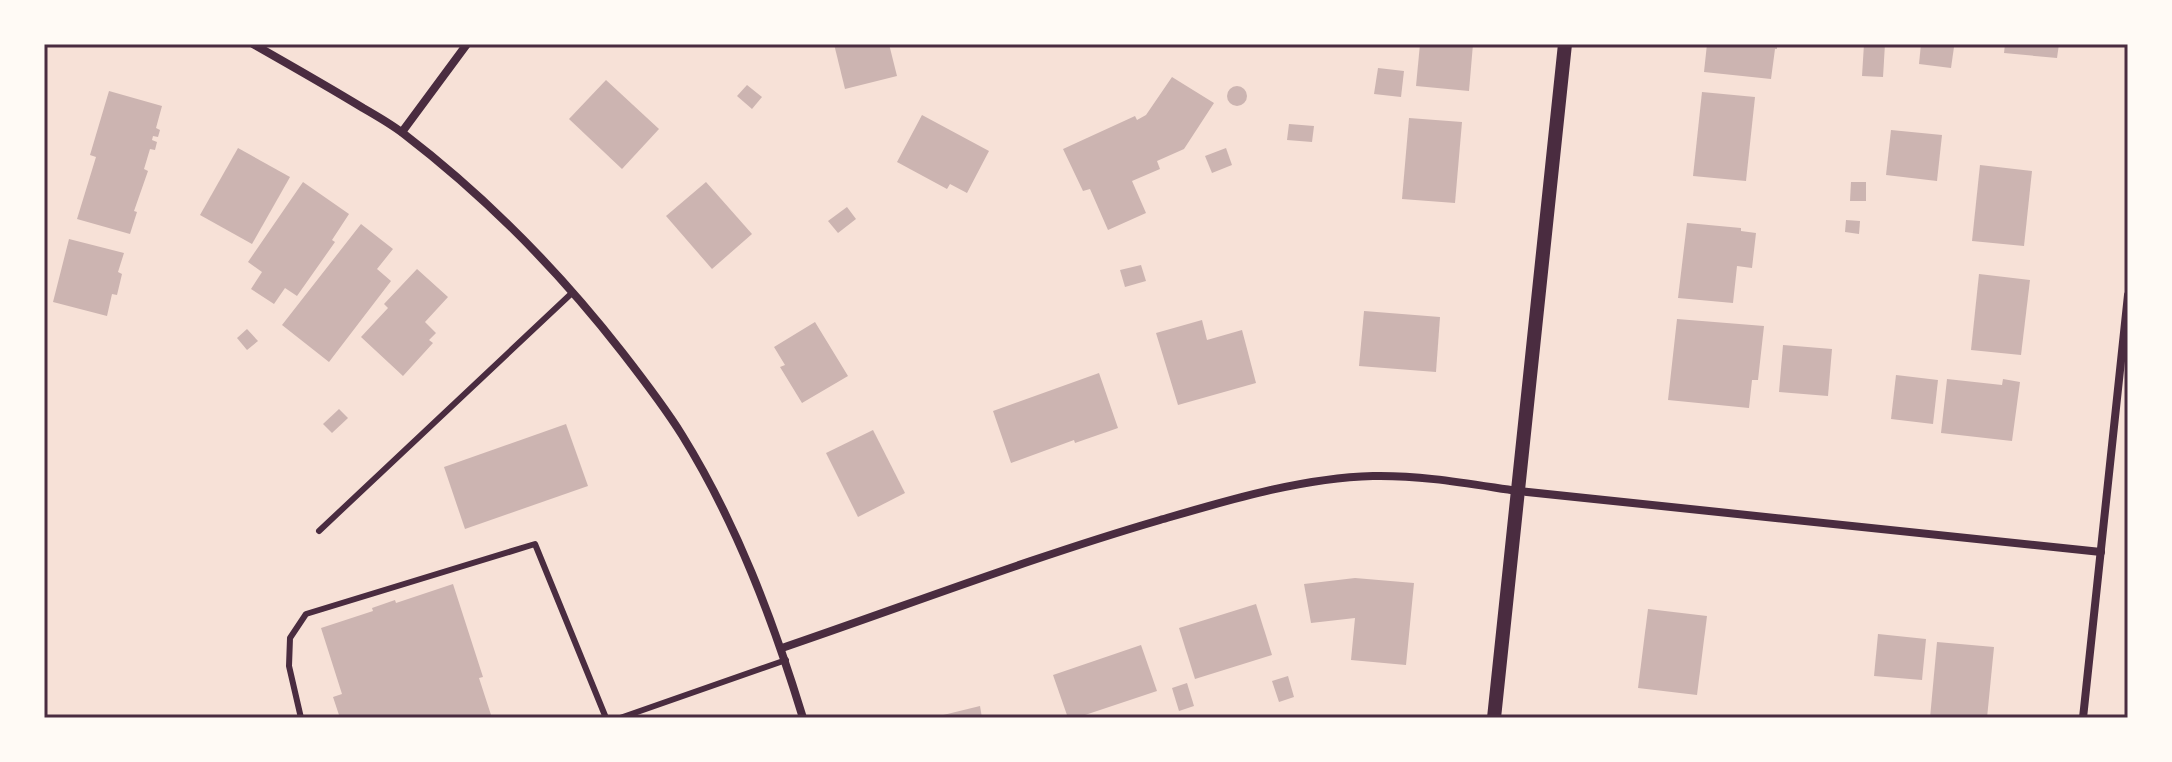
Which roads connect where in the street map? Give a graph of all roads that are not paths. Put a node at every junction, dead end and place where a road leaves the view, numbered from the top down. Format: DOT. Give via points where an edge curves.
graph roads {
  1 [pos="253,44"];
  2 [pos="467,44"];
  3 [pos="1565,44"];
  4 [pos="402,132"];
  5 [pos="573,292"];
  6 [pos="2128,295"];
  7 [pos="1518,491"];
  8 [pos="319,531"];
  9 [pos="2101,552"];
  10 [pos="782,648"];
  11 [pos="786,660"];
  12 [pos="301,718"];
  13 [pos="606,718"];
  14 [pos="620,718"];
  15 [pos="803,718"];
  16 [pos="1494,718"];
  17 [pos="2083,718"];
  1 -- 4 [label="street"];
  2 -- 4 [label="street"];
  3 -- 7 [label="street"];
  4 -- 5 [label="street" via="497,213"];
  5 -- 8 [label="lane"];
  5 -- 10 [label="street" via="682,435 730,522"];
  6 -- 9 [label="street"];
  7 -- 9 [label="street"];
  7 -- 10 [label="street" via="1374,476 1307,483 1094,539"];
  7 -- 16 [label="street"];
  9 -- 17 [label="street"];
  10 -- 11 [label="street"];
  11 -- 14 [label="lane"];
  11 -- 15 [label="street"];
  12 -- 13 [label="lane" via="289,666 290,638 306,614 535,544"];
}
